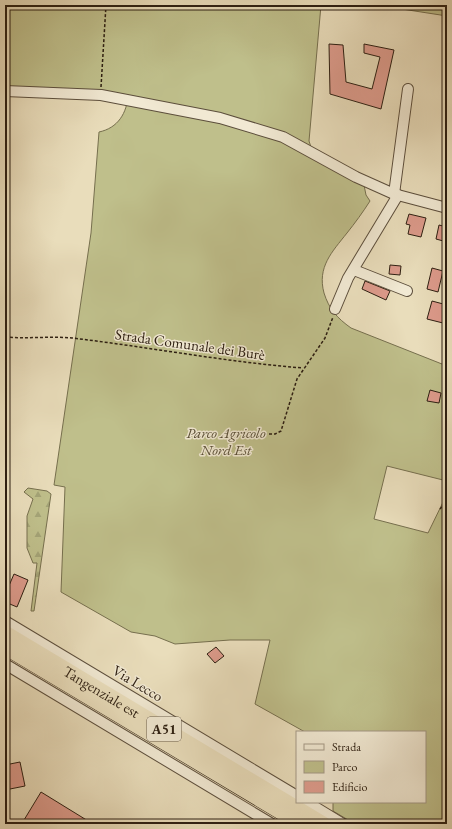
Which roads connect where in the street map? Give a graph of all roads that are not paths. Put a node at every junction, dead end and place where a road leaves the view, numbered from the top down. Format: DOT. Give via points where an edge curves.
graph roads {
  1 [pos="408,89"];
  2 [pos="5,91"];
  3 [pos="396,194"];
  4 [pos="447,208"];
  5 [pos="354,270"];
  6 [pos="408,291"];
  7 [pos="335,309"];
  8 [pos="5,621"];
  9 [pos="5,633"];
  10 [pos="5,647"];
  11 [pos="5,664"];
  12 [pos="296,795"];
  13 [pos="309,803"];
  14 [pos="272,824"];
  15 [pos="300,824"];
  16 [pos="323,824"];
  17 [pos="343,824"];
  1 -- 3 [label="street"];
  2 -- 3 [label="street" via="101,95 220,118 284,137 356,177"];
  3 -- 4 [label="street"];
  3 -- 5 [label="street"];
  5 -- 6 [label="street"];
  5 -- 7 [label="street"];
  8 -- 12 [label="street, Via Lecco"];
  9 -- 16 [label="highway, Tangenziale est / A51"];
  10 -- 15 [label="highway, Tangenziale est / A51"];
  11 -- 14 [label="street"];
  13 -- 17 [label="street"];
}
